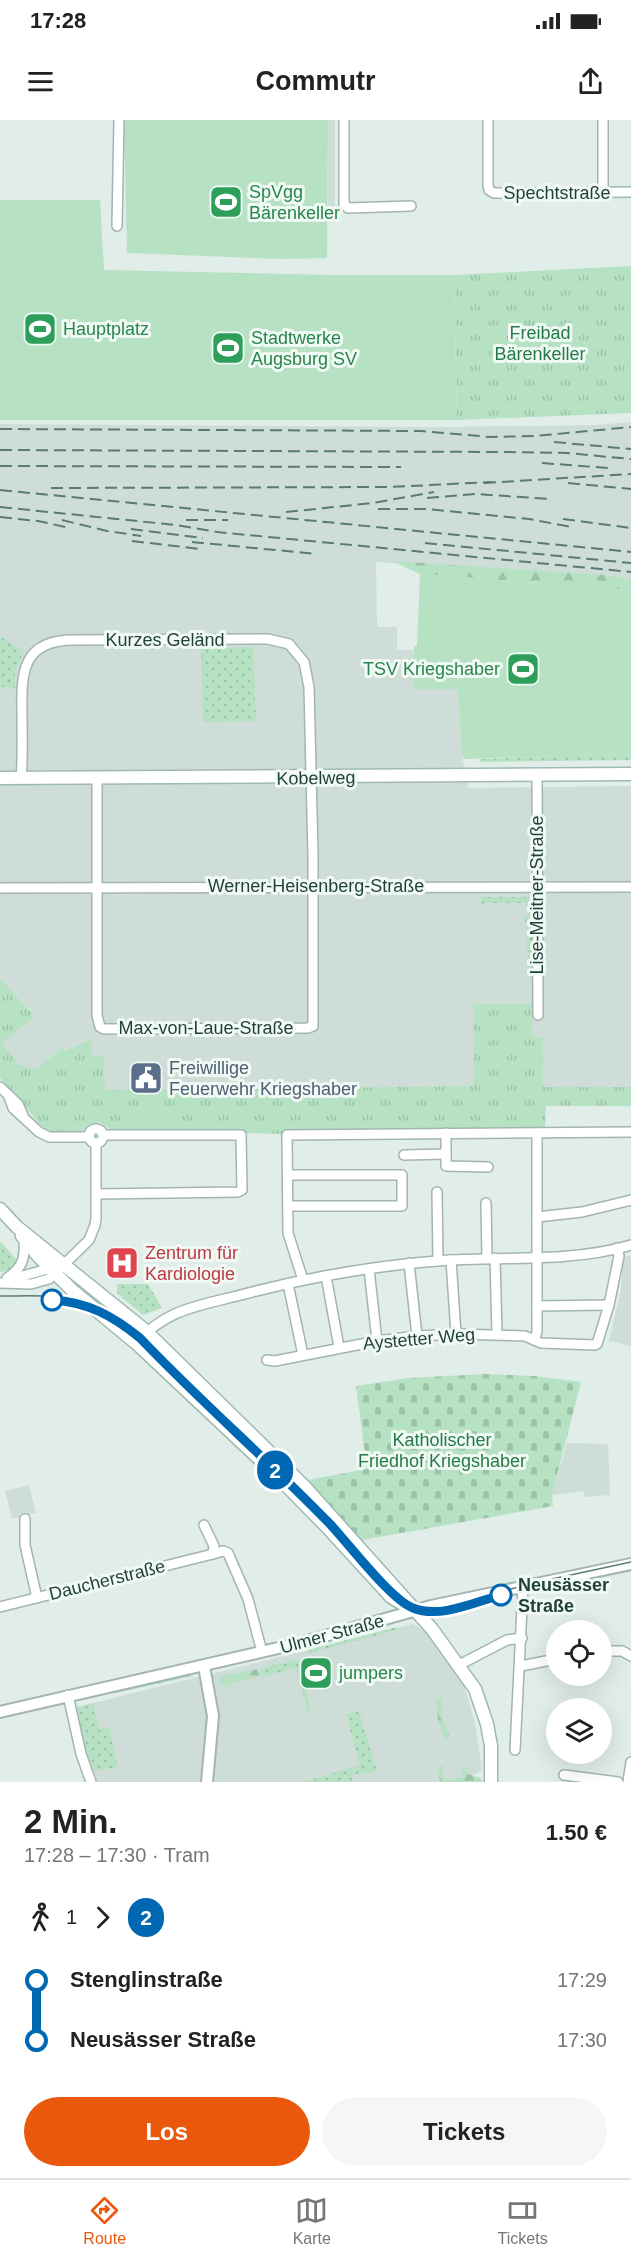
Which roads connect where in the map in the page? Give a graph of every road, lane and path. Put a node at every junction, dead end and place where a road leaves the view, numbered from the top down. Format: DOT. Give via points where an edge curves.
graph roads {
  1 [pos="119,120"];
  2 [pos="344,120"];
  3 [pos="488,120"];
  4 [pos="603,120"];
  5 [pos="603,192"];
  6 [pos="631,192"];
  7 [pos="411,206"];
  8 [pos="117,226"];
  9 [pos="537,774"];
  10 [pos="631,774"];
  11 [pos="0,778"];
  12 [pos="310,778"];
  13 [pos="21,779"];
  14 [pos="97,779"];
  15 [pos="314,886"];
  16 [pos="538,886"];
  17 [pos="96,887"];
  18 [pos="631,887"];
  19 [pos="0,888"];
  20 [pos="538,1015"];
  21 [pos="0,1087"];
  22 [pos="631,1132"];
  23 [pos="446,1133"];
  24 [pos="537,1134"];
  25 [pos="93,1140"];
  26 [pos="446,1154"];
  27 [pos="404,1155"];
  28 [pos="488,1167"];
  29 [pos="288,1175"];
  30 [pos="437,1192"];
  31 [pos="97,1194"];
  32 [pos="631,1200"];
  33 [pos="486,1203"];
  34 [pos="288,1206"];
  35 [pos="0,1209"];
  36 [pos="537,1217"];
  37 [pos="17,1227"];
  38 [pos="24,1240"];
  39 [pos="631,1245"];
  40 [pos="617,1248"];
  41 [pos="537,1257"];
  42 [pos="491,1258"];
  43 [pos="451,1260"];
  44 [pos="438,1261"];
  45 [pos="409,1263"];
  46 [pos="56,1269"];
  47 [pos="369,1269"];
  48 [pos="327,1276"];
  49 [pos="303,1280"];
  50 [pos="1,1282"];
  51 [pos="288,1284"];
  52 [pos="609,1305"];
  53 [pos="537,1306"];
  54 [pos="146,1331"];
  55 [pos="456,1334"];
  56 [pos="497,1334"];
  57 [pos="417,1336"];
  58 [pos="534,1340"];
  59 [pos="377,1341"];
  60 [pos="136,1343"];
  61 [pos="339,1347"];
  62 [pos="303,1355"];
  63 [pos="267,1360"];
  64 [pos="25,1519"];
  65 [pos="204,1525"];
  66 [pos="213,1554"];
  67 [pos="631,1564"];
  68 [pos="524,1587"];
  69 [pos="37,1598"];
  70 [pos="0,1607"];
  71 [pos="415,1612"];
  72 [pos="522,1638"];
  73 [pos="612,1651"];
  74 [pos="262,1652"];
  75 [pos="631,1656"];
  76 [pos="546,1661"];
  77 [pos="459,1665"];
  78 [pos="204,1666"];
  79 [pos="521,1666"];
  80 [pos="68,1695"];
  81 [pos="0,1712"];
  82 [pos="515,1750"];
  83 [pos="631,1762"];
  84 [pos="564,1775"];
  85 [pos="91,1782"];
  86 [pos="207,1782"];
  87 [pos="492,1782"];
  88 [pos="618,1782"];
  89 [pos="628,1782"];
  1 -- 8 [label="street"];
  2 -- 7 [label="street" via="344,204 348,208"];
  3 -- 5 [label="street, Spechtstraße" via="489,190"];
  4 -- 5 [label="street"];
  5 -- 6 [label="street, Spechtstraße"];
  9 -- 10 [label="main road, Kobelweg"];
  9 -- 12 [label="main road, Kobelweg"];
  9 -- 16 [label="street, Lise-Meitner-Straße"];
  11 -- 13 [label="main road, Kobelweg"];
  12 -- 13 [label="street, Kurzes Geländ" via="307,673 304,662 289,644 268,639 123,639 64,640 44,645 31,656 21,685"];
  12 -- 14 [label="main road, Kobelweg"];
  12 -- 15 [label="street, Max-von-Laue-Straße"];
  13 -- 14 [label="main road, Kobelweg"];
  14 -- 17 [label="street, Max-von-Laue-Straße"];
  15 -- 16 [label="street, Werner-Heisenberg-Straße"];
  15 -- 17 [label="street, Werner-Heisenberg-Straße"];
  15 -- 17 [label="street, Max-von-Laue-Straße" via="313,1026 104,1029 97,1015"];
  16 -- 18 [label="street, Werner-Heisenberg-Straße"];
  16 -- 20 [label="street, Lise-Meitner-Straße"];
  17 -- 19 [label="street, Werner-Heisenberg-Straße"];
  21 -- 25 [label="street" via="13,1108 39,1132 49,1137"];
  22 -- 24 [label="street"];
  23 -- 24 [label="street"];
  23 -- 26 [label="street"];
  23 -- 29 [label="street" via="287,1135"];
  24 -- 36 [label="street"];
  25 -- 31 [label="street"];
  25 -- 31 [label="street" via="102,1141 103,1135 241,1135 242,1190 238,1192"];
  26 -- 27 [label="street"];
  26 -- 28 [label="street" via="446,1166"];
  29 -- 34 [label="street"];
  29 -- 34 [label="street" via="402,1175 402,1206"];
  30 -- 44 [label="street"];
  31 -- 46 [label="street" via="93,1233 84,1246"];
  32 -- 36 [label="street" via="582,1212"];
  33 -- 42 [label="street"];
  34 -- 49 [label="street" via="288,1233"];
  35 -- 37 [label="main road"];
  36 -- 41 [label="street"];
  37 -- 38 [label="main road"];
  37 -- 46 [label="main road"];
  38 -- 46 [label="main road"];
  38 -- 50 [label="street" via="22,1265"];
  39 -- 40 [label="street"];
  40 -- 41 [label="street"];
  40 -- 52 [label="street, Aystetter Weg" via="619,1256"];
  41 -- 42 [label="street"];
  41 -- 53 [label="street"];
  42 -- 43 [label="street"];
  42 -- 56 [label="street"];
  43 -- 44 [label="street"];
  43 -- 55 [label="street"];
  44 -- 45 [label="street"];
  45 -- 47 [label="street"];
  45 -- 57 [label="street"];
  46 -- 50 [label="street" via="50,1279 39,1283"];
  46 -- 54 [label="main road"];
  46 -- 60 [label="main road"];
  47 -- 48 [label="street"];
  47 -- 59 [label="street"];
  48 -- 49 [label="street"];
  48 -- 61 [label="street"];
  49 -- 51 [label="street"];
  51 -- 54 [label="street" via="191,1308 166,1317"];
  51 -- 62 [label="street"];
  52 -- 53 [label="street"];
  52 -- 58 [label="street, Aystetter Weg" via="597,1344"];
  53 -- 58 [label="street"];
  54 -- 60 [label="street"];
  54 -- 71 [label="main road" via="304,1486"];
  55 -- 56 [label="street, Aystetter Weg"];
  55 -- 57 [label="street, Aystetter Weg"];
  56 -- 58 [label="street, Aystetter Weg"];
  57 -- 59 [label="street, Aystetter Weg"];
  59 -- 61 [label="street, Aystetter Weg"];
  60 -- 71 [label="main road" via="270,1470 391,1597"];
  61 -- 62 [label="street, Aystetter Weg"];
  62 -- 63 [label="street, Aystetter Weg"];
  64 -- 69 [label="street" via="25,1545"];
  65 -- 66 [label="street" via="214,1546"];
  66 -- 69 [label="street, Daucherstraße"];
  66 -- 74 [label="street" via="228,1553 248,1599"];
  67 -- 68 [label="street, Ulmer Straße"];
  68 -- 71 [label="street, Ulmer Straße"];
  68 -- 72 [label="street"];
  69 -- 70 [label="street, Daucherstraße"];
  71 -- 74 [label="street, Ulmer Straße"];
  71 -- 77 [label="main road"];
  72 -- 77 [label="street" via="507,1640"];
  72 -- 79 [label="street"];
  73 -- 75 [label="street"];
  74 -- 78 [label="street, Ulmer Straße"];
  76 -- 79 [label="street"];
  77 -- 87 [label="main road" via="484,1711 491,1746"];
  78 -- 80 [label="street, Ulmer Straße"];
  78 -- 86 [label="street" via="213,1716"];
  79 -- 82 [label="street"];
  80 -- 81 [label="street, Ulmer Straße"];
  80 -- 85 [label="street"];
  83 -- 89 [label="street"];
  84 -- 88 [label="street"];
}
